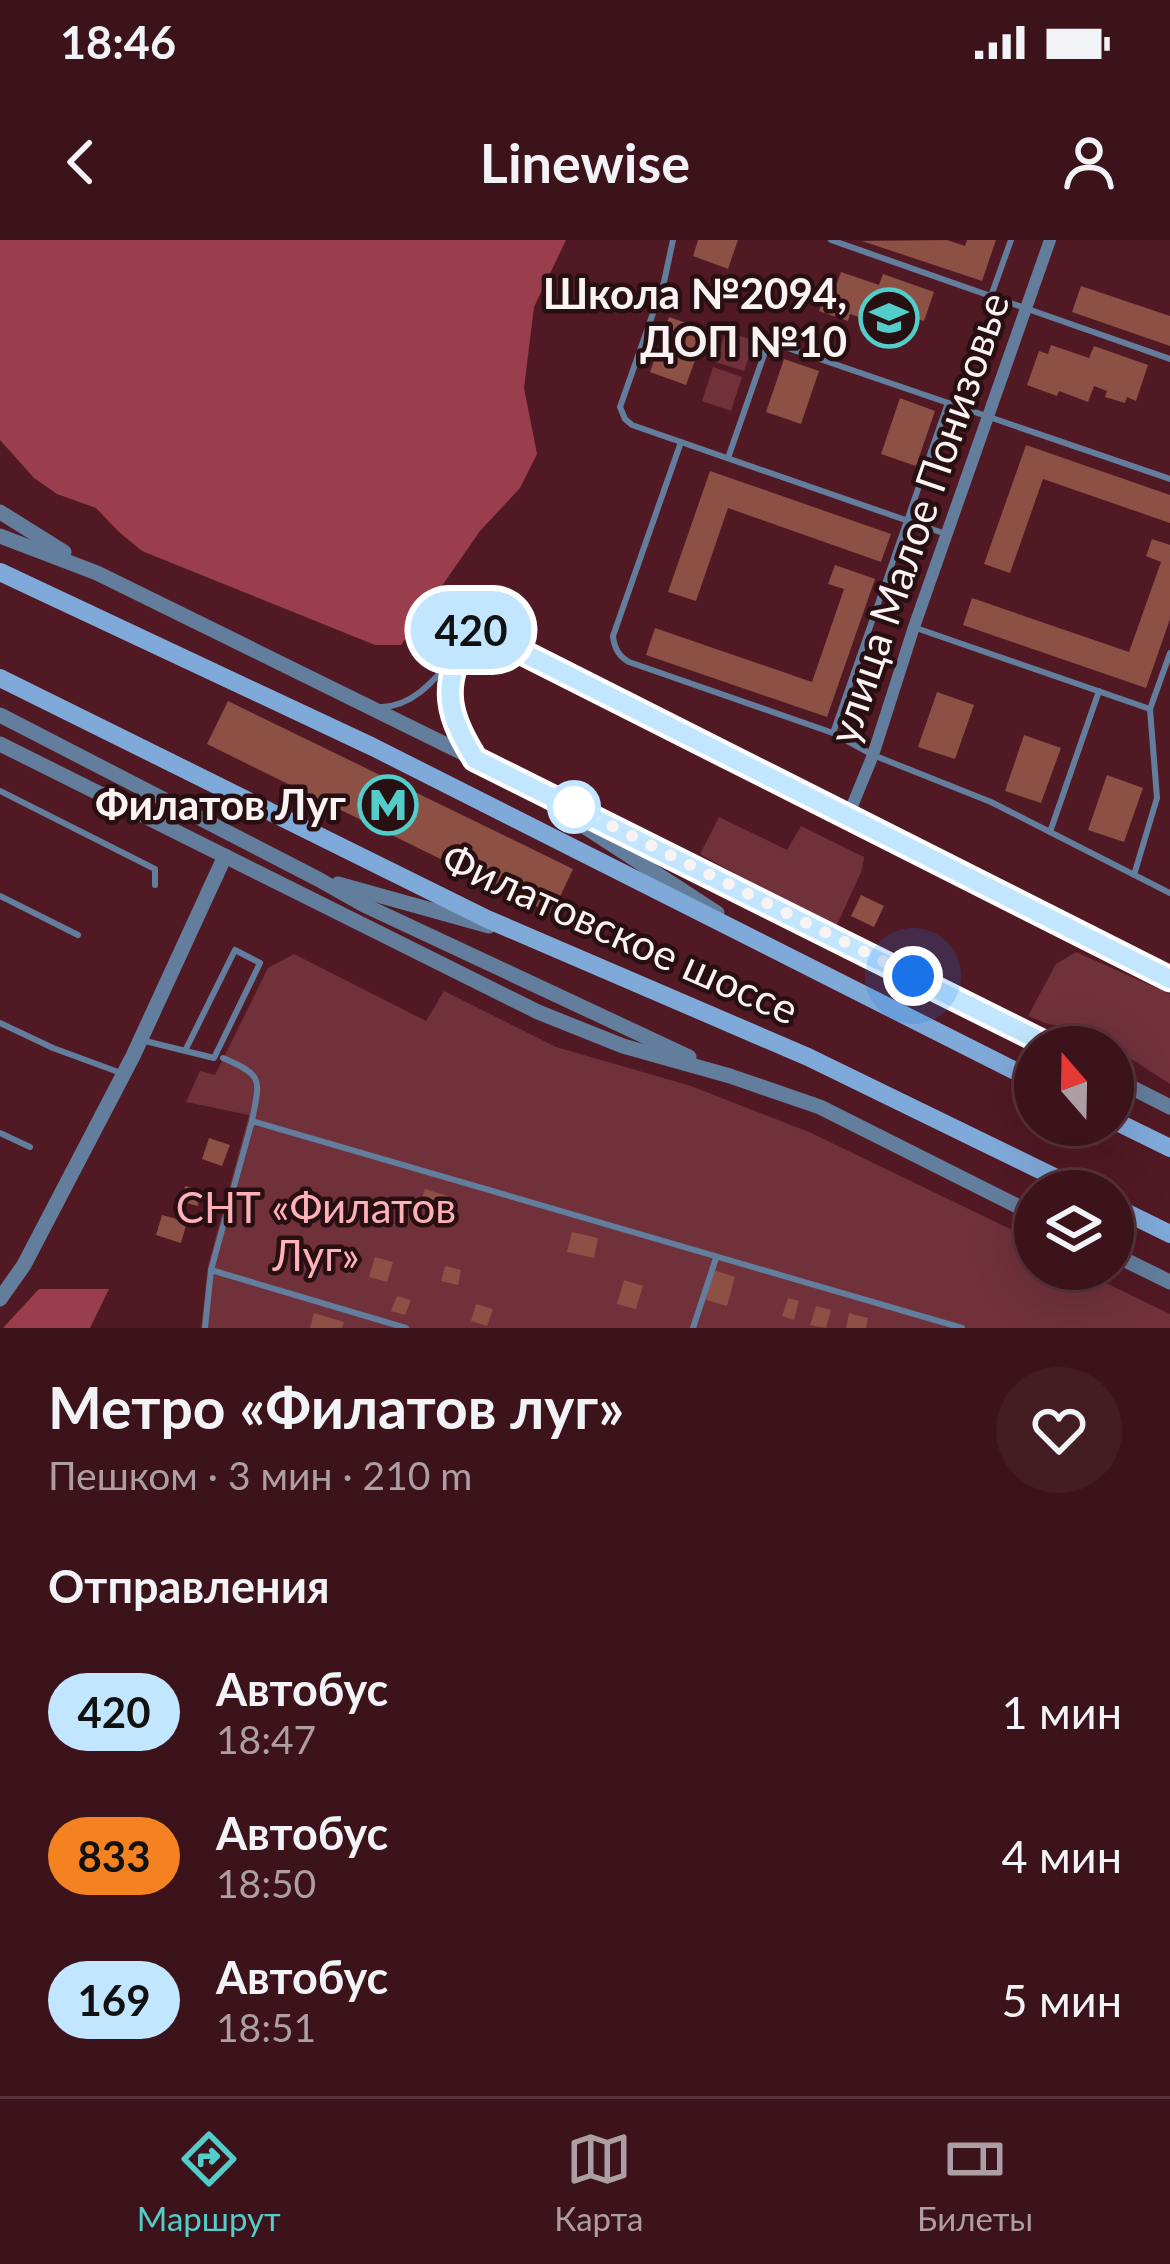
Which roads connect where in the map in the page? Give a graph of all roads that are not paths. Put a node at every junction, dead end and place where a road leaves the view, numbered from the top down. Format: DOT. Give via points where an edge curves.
graph roads {
  1 [pos="673,240"];
  2 [pos="831,240"];
  3 [pos="1011,240"];
  4 [pos="1050,240"];
  5 [pos="991,296"];
  6 [pos="1026,308"];
  7 [pos="1170,359"];
  8 [pos="948,403"];
  9 [pos="988,417"];
  10 [pos="681,442"];
  11 [pos="728,458"];
  12 [pos="1170,479"];
  13 [pos="0,512"];
  14 [pos="907,520"];
  15 [pos="947,534"];
  16 [pos="0,536"];
  17 [pos="0,572"];
  18 [pos="97,573"];
  19 [pos="914,627"];
  20 [pos="459,652"];
  21 [pos="1170,653"];
  22 [pos="0,678"];
  23 [pos="1099,691"];
  24 [pos="363,705"];
  25 [pos="1150,709"];
  26 [pos="0,716"];
  27 [pos="833,734"];
  28 [pos="0,744"];
  29 [pos="873,755"];
  30 [pos="475,759"];
  31 [pos="496,769"];
  32 [pos="0,791"];
  33 [pos="848,816"];
  34 [pos="1050,832"];
  35 [pos="225,856"];
  36 [pos="1134,875"];
  37 [pos="318,879"];
  38 [pos="155,885"];
  39 [pos="1170,893"];
  40 [pos="0,896"];
  41 [pos="78,935"];
  42 [pos="528,936"];
  43 [pos="790,960"];
  44 [pos="1170,979"];
  45 [pos="0,1024"];
  46 [pos="1014,1028"];
  47 [pos="141,1040"];
  48 [pos="185,1051"];
  49 [pos="223,1058"];
  50 [pos="1014,1071"];
  51 [pos="124,1074"];
  52 [pos="730,1076"];
  53 [pos="1134,1089"];
  54 [pos="1170,1107"];
  55 [pos="252,1121"];
  56 [pos="1134,1130"];
  57 [pos="0,1133"];
  58 [pos="30,1147"];
  59 [pos="1170,1148"];
  60 [pos="1040,1170"];
  61 [pos="1014,1204"];
  62 [pos="1134,1216"];
  63 [pos="1170,1234"];
  64 [pos="716,1258"];
  65 [pos="1134,1264"];
  66 [pos="211,1270"];
  67 [pos="7,1278"];
  68 [pos="1170,1282"];
  69 [pos="0,1299"];
  70 [pos="205,1328"];
  71 [pos="406,1328"];
  72 [pos="693,1328"];
  73 [pos="962,1328"];
  1 -- 10 [label="lane" via="620,407 632,425"];
  2 -- 5 [label="lane"];
  3 -- 5 [label="lane"];
  4 -- 6 [label="street, улица Малое Понизовье"];
  5 -- 6 [label="lane"];
  6 -- 7 [label="lane"];
  6 -- 9 [label="street, улица Малое Понизовье"];
  8 -- 9 [label="lane"];
  8 -- 11 [label="lane" via="771,344"];
  8 -- 14 [label="lane"];
  9 -- 12 [label="lane"];
  9 -- 15 [label="street, улица Малое Понизовье"];
  10 -- 11 [label="lane"];
  10 -- 27 [label="lane" via="614,635 617,651 628,662"];
  11 -- 14 [label="lane"];
  13 -- 18 [label="street"];
  14 -- 15 [label="lane"];
  14 -- 27 [label="lane"];
  15 -- 19 [label="street, улица Малое Понизовье"];
  16 -- 18 [label="street"];
  17 -- 43 [label="main road, Филатовское шоссе" via="373,748"];
  18 -- 24 [label="street"];
  19 -- 23 [label="lane"];
  19 -- 29 [label="street, улица Малое Понизовье"];
  20 -- 24 [label="lane" via="406,702"];
  20 -- 30 [label="lane" via="449,699"];
  20 -- 33 [label="street" via="472,627"];
  21 -- 25 [label="lane"];
  22 -- 42 [label="main road, Филатовское шоссе"];
  23 -- 25 [label="lane"];
  23 -- 34 [label="lane"];
  24 -- 30 [label="street"];
  25 -- 36 [label="lane" via="1157,798"];
  26 -- 37 [label="street"];
  27 -- 29 [label="lane"];
  28 -- 35 [label="street"];
  29 -- 33 [label="street, улица Малое Понизовье"];
  29 -- 34 [label="lane"];
  30 -- 31 [label="street"];
  31 -- 43 [label="street"];
  31 -- 46 [label="street"];
  32 -- 38 [label="lane" via="155,868"];
  33 -- 44 [label="street"];
  34 -- 36 [label="lane"];
  35 -- 47 [label="street"];
  35 -- 52 [label="street" via="538,1012"];
  36 -- 39 [label="lane"];
  37 -- 42 [label="street"];
  37 -- 52 [label="street"];
  40 -- 41 [label="lane"];
  42 -- 60 [label="main road, Филатовское шоссе" via="808,1057"];
  43 -- 50 [label="main road, Филатовское шоссе"];
  45 -- 51 [label="lane"];
  47 -- 48 [label="lane"];
  47 -- 51 [label="street"];
  48 -- 48 [label="lane" via="214,1058 260,963 235,950"];
  49 -- 55 [label="lane" via="257,1082"];
  51 -- 67 [label="street"];
  52 -- 61 [label="street" via="820,1107"];
  53 -- 54 [label="street"];
  55 -- 64 [label="lane"];
  55 -- 66 [label="lane"];
  56 -- 59 [label="main road"];
  57 -- 58 [label="lane"];
  62 -- 63 [label="main road"];
  64 -- 72 [label="lane"];
  64 -- 73 [label="lane"];
  65 -- 68 [label="street"];
  66 -- 70 [label="lane"];
  66 -- 71 [label="lane"];
  67 -- 69 [label="street"];
}
